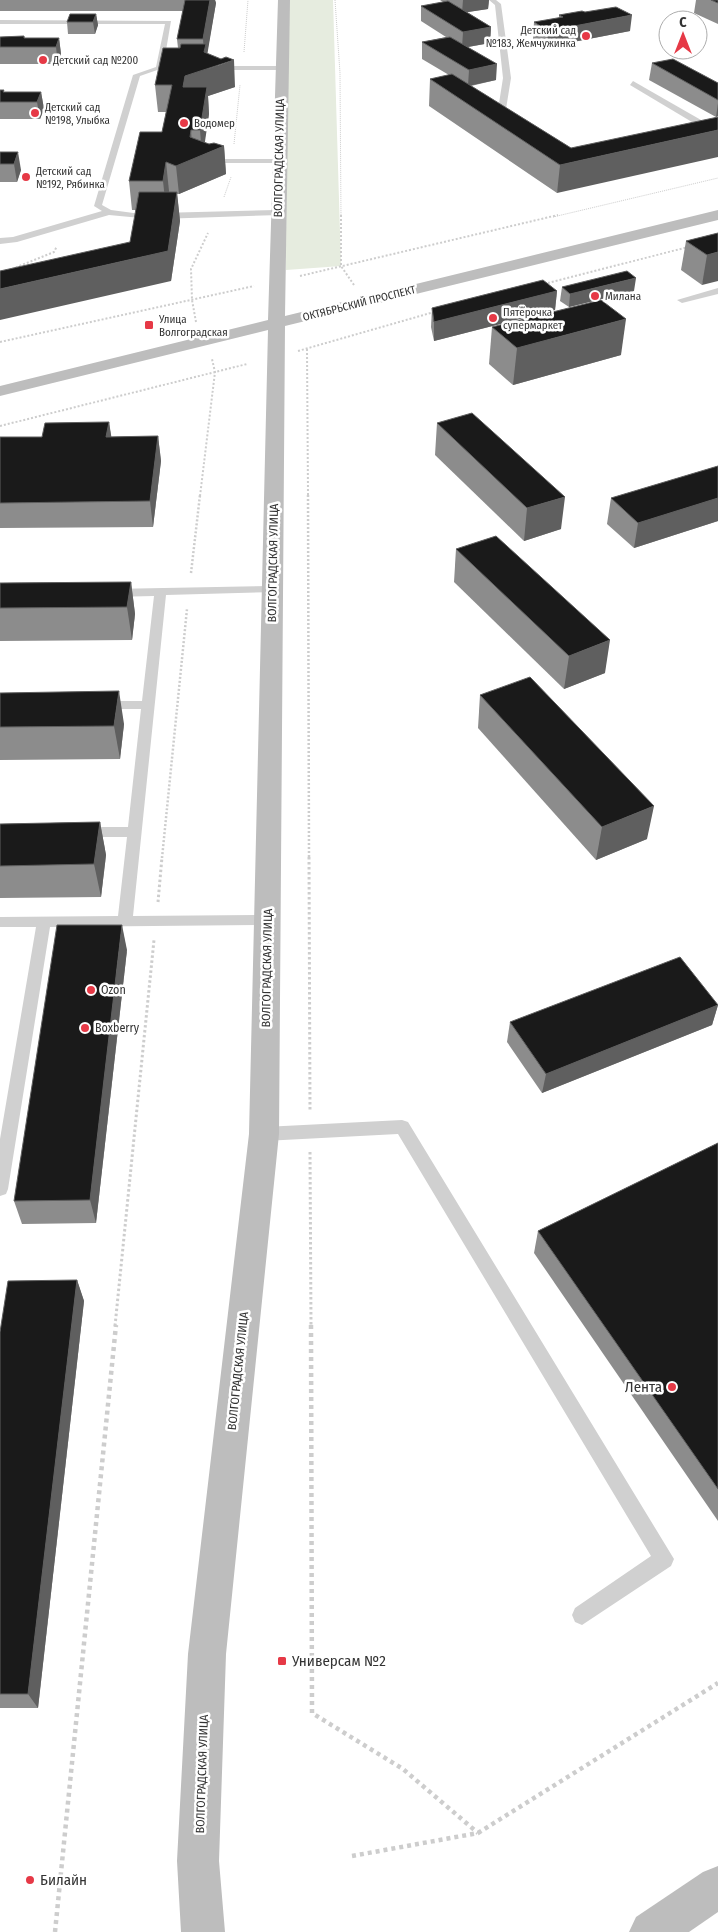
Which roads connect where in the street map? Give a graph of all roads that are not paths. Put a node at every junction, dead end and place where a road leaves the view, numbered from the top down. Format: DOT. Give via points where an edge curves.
graph roads {
  1 [pos="284,0"];
  2 [pos="492,0"];
  3 [pos="0,22"];
  4 [pos="204,68"];
  5 [pos="280,68"];
  6 [pos="499,72"];
  7 [pos="507,78"];
  8 [pos="634,83"];
  9 [pos="493,111"];
  10 [pos="501,116"];
  11 [pos="517,126"];
  12 [pos="696,128"];
  13 [pos="200,161"];
  14 [pos="279,161"];
  15 [pos="718,205"];
  16 [pos="109,212"];
  17 [pos="278,213"];
  18 [pos="718,215"];
  19 [pos="138,216"];
  20 [pos="136,225"];
  21 [pos="0,241"];
  22 [pos="718,290"];
  23 [pos="682,300"];
  24 [pos="276,318"];
  25 [pos="0,378"];
  26 [pos="0,391"];
  27 [pos="273,590"];
  28 [pos="100,593"];
  29 [pos="160,593"];
  30 [pos="89,705"];
  31 [pos="148,705"];
  32 [pos="67,832"];
  33 [pos="134,832"];
  34 [pos="267,920"];
  35 [pos="125,921"];
  36 [pos="0,922"];
  37 [pos="44,922"];
  38 [pos="264,1134"];
  39 [pos="0,1189"];
  40 [pos="582,1615"];
  41 [pos="718,1887"];
  42 [pos="203,1932"];
  43 [pos="651,1932"];
  1 -- 5 [label="main road, ВОЛГОГРАДСКАЯ УЛИЦА"];
  2 -- 7 [label="lane" via="498,4 497,38"];
  3 -- 16 [label="lane" via="169,22 164,68 137,76 98,206"];
  4 -- 5 [label="lane" via="221,71"];
  5 -- 14 [label="main road, ВОЛГОГРАДСКАЯ УЛИЦА"];
  6 -- 7 [label="lane"];
  7 -- 10 [label="lane"];
  8 -- 12 [label="lane" via="708,125"];
  9 -- 10 [label="lane"];
  10 -- 11 [label="lane"];
  13 -- 14 [label="lane"];
  14 -- 17 [label="main road, ВОЛГОГРАДСКАЯ УЛИЦА"];
  15 -- 24 [label="main road, ОКТЯБРЬСКИЙ ПРОСПЕКТ"];
  16 -- 19 [label="lane"];
  16 -- 21 [label="lane" via="14,240"];
  17 -- 19 [label="lane"];
  17 -- 24 [label="main road, ВОЛГОГРАДСКАЯ УЛИЦА"];
  18 -- 24 [label="main road, ОКТЯБРЬСКИЙ ПРОСПЕКТ"];
  19 -- 20 [label="lane"];
  22 -- 23 [label="lane"];
  24 -- 25 [label="main road, ОКТЯБРЬСКИЙ ПРОСПЕКТ"];
  24 -- 26 [label="main road, ОКТЯБРЬСКИЙ ПРОСПЕКТ"];
  24 -- 27 [label="main road, ВОЛГОГРАДСКАЯ УЛИЦА"];
  27 -- 29 [label="lane"];
  27 -- 34 [label="main road, ВОЛГОГРАДСКАЯ УЛИЦА"];
  28 -- 29 [label="lane"];
  29 -- 31 [label="lane"];
  30 -- 31 [label="lane"];
  31 -- 33 [label="lane"];
  32 -- 33 [label="lane"];
  33 -- 35 [label="lane"];
  34 -- 35 [label="lane"];
  34 -- 38 [label="main road, ВОЛГОГРАДСКАЯ УЛИЦА"];
  35 -- 37 [label="lane"];
  36 -- 37 [label="lane"];
  37 -- 39 [label="lane"];
  38 -- 40 [label="lane" via="402,1127 664,1559"];
  38 -- 42 [label="main road, ВОЛГОГРАДСКАЯ УЛИЦА" via="207,1654 198,1861"];
  41 -- 43 [label="main road"];
}
